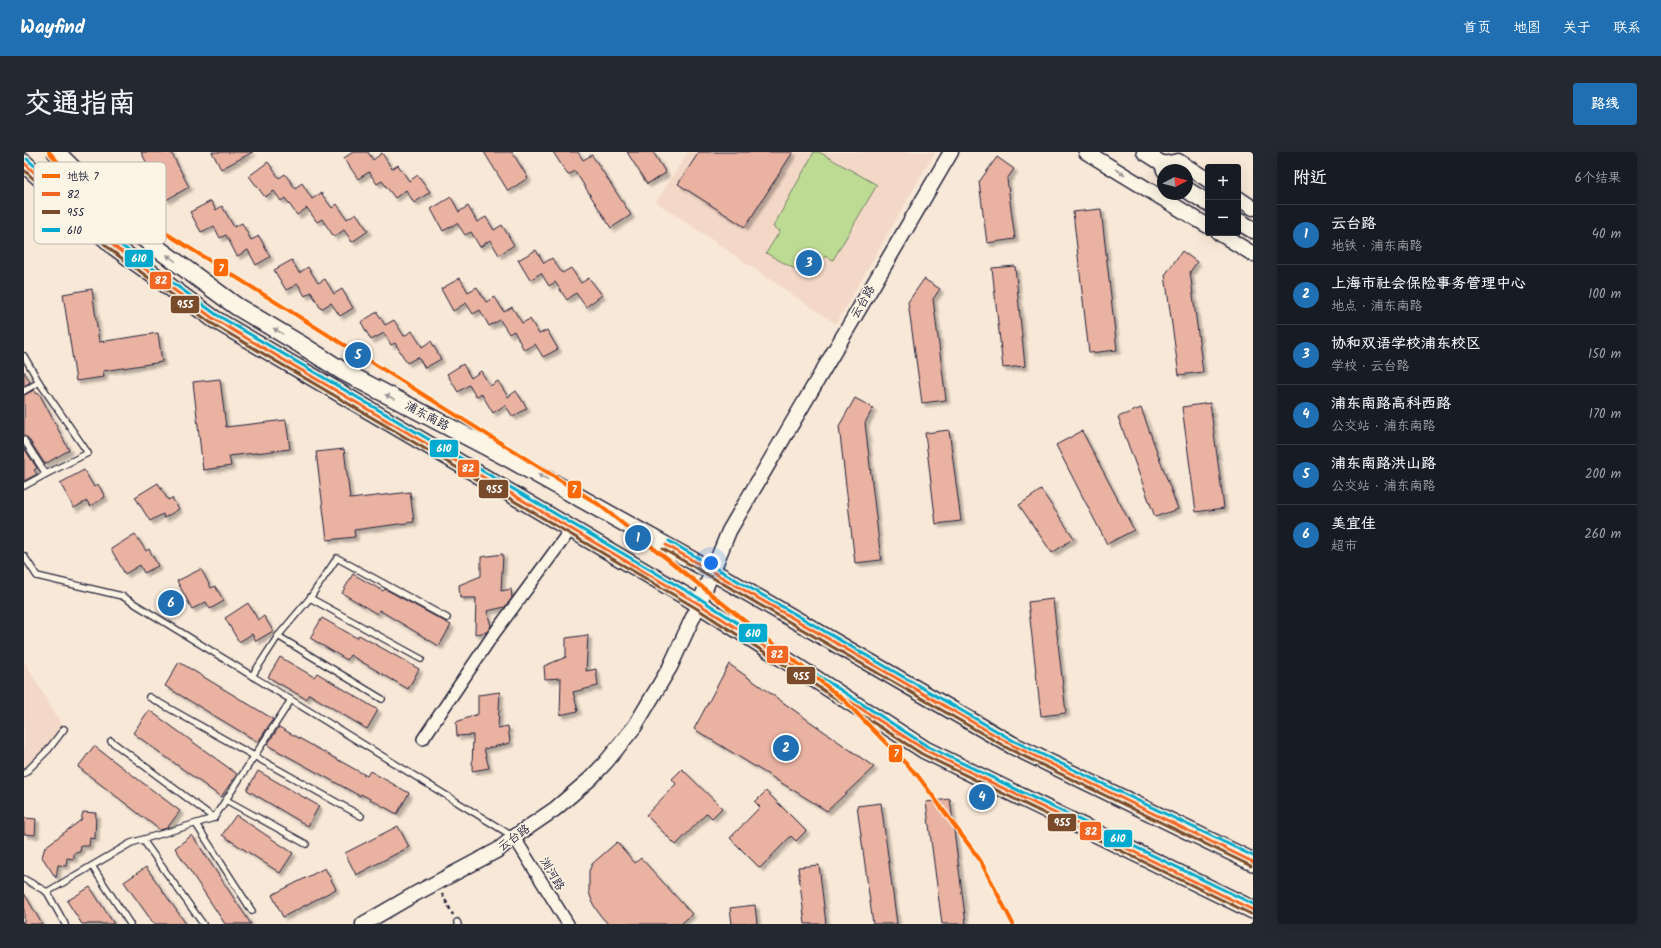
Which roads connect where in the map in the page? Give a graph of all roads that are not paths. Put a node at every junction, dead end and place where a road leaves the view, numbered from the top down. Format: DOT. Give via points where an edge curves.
graph roads {
  1 [pos="56,152"];
  2 [pos="951,152"];
  3 [pos="1086,152"];
  4 [pos="1144,152"];
  5 [pos="66,162"];
  6 [pos="24,163"];
  7 [pos="1160,164"];
  8 [pos="1171,164"];
  9 [pos="1183,164"];
  10 [pos="1193,170"];
  11 [pos="34,172"];
  12 [pos="1205,178"];
  13 [pos="1193,194"];
  14 [pos="1241,200"];
  15 [pos="1205,201"];
  16 [pos="1253,208"];
  17 [pos="1241,223"];
  18 [pos="1205,224"];
  19 [pos="1253,230"];
  20 [pos="1224,236"];
  21 [pos="112,244"];
  22 [pos="152,244"];
  23 [pos="1253,254"];
  24 [pos="24,356"];
  25 [pos="39,382"];
  26 [pos="24,391"];
  27 [pos="24,440"];
  28 [pos="46,474"];
  29 [pos="24,486"];
  30 [pos="570,529"];
  31 [pos="24,556"];
  32 [pos="711,571"];
  33 [pos="310,598"];
  34 [pos="699,604"];
  35 [pos="447,618"];
  36 [pos="278,636"];
  37 [pos="421,659"];
  38 [pos="252,676"];
  39 [pos="149,697"];
  40 [pos="382,699"];
  41 [pos="291,700"];
  42 [pos="64,729"];
  43 [pos="423,739"];
  44 [pos="111,741"];
  45 [pos="254,757"];
  46 [pos="24,774"];
  47 [pos="226,800"];
  48 [pos="361,816"];
  49 [pos="214,818"];
  50 [pos="196,824"];
  51 [pos="514,837"];
  52 [pos="143,840"];
  53 [pos="306,844"];
  54 [pos="1253,862"];
  55 [pos="92,866"];
  56 [pos="24,879"];
  57 [pos="46,892"];
  58 [pos="1253,910"];
  59 [pos="252,911"];
  60 [pos="65,924"];
  61 [pos="130,924"];
  62 [pos="203,924"];
  63 [pos="363,924"];
  64 [pos="568,924"];
  5 -- 1 [label="main road, 浦东南路, one-way"];
  2 -- 32 [label="street, 云台路" via="729,531"];
  3 -- 18 [label="street, one-way"];
  4 -- 7 [label="street"];
  6 -- 11 [label="main road, 浦东南路"];
  8 -- 9 [label="street" via="1178,161"];
  10 -- 12 [label="street"];
  13 -- 15 [label="main road"];
  14 -- 16 [label="street"];
  17 -- 19 [label="main road"];
  20 -- 23 [label="street"];
  21 -- 30 [label="main road, 浦东南路" via="214,319"];
  32 -- 22 [label="main road, 浦东南路, one-way" via="512,460 344,372 236,306"];
  24 -- 25 [label="lane"];
  25 -- 26 [label="lane"];
  25 -- 28 [label="lane" via="88,453"];
  27 -- 28 [label="lane"];
  28 -- 29 [label="lane"];
  30 -- 34 [label="main road, 浦东南路"];
  30 -- 43 [label="street" via="493,635"];
  31 -- 38 [label="lane" via="37,576 122,596"];
  32 -- 34 [label="street, 云台路"];
  32 -- 54 [label="main road, 浦东南路" via="1012,745"];
  33 -- 35 [label="lane" via="337,558"];
  33 -- 36 [label="lane"];
  33 -- 37 [label="lane"];
  34 -- 51 [label="street, 云台路" via="659,687 621,745 573,794"];
  34 -- 58 [label="main road, 浦东南路" via="925,750"];
  36 -- 38 [label="lane"];
  36 -- 40 [label="lane"];
  38 -- 41 [label="lane"];
  39 -- 45 [label="lane"];
  41 -- 45 [label="lane"];
  41 -- 51 [label="lane"];
  42 -- 46 [label="lane"];
  44 -- 49 [label="lane"];
  45 -- 47 [label="lane"];
  45 -- 48 [label="lane"];
  47 -- 49 [label="lane"];
  47 -- 53 [label="lane"];
  49 -- 50 [label="lane"];
  50 -- 52 [label="lane"];
  50 -- 59 [label="lane"];
  51 -- 63 [label="street, 云台路" via="498,850"];
  51 -- 64 [label="street, 浏河路"];
  52 -- 55 [label="lane" via="131,843"];
  52 -- 62 [label="lane"];
  55 -- 57 [label="lane"];
  55 -- 61 [label="lane"];
  56 -- 57 [label="lane"];
  57 -- 60 [label="lane"];
}
